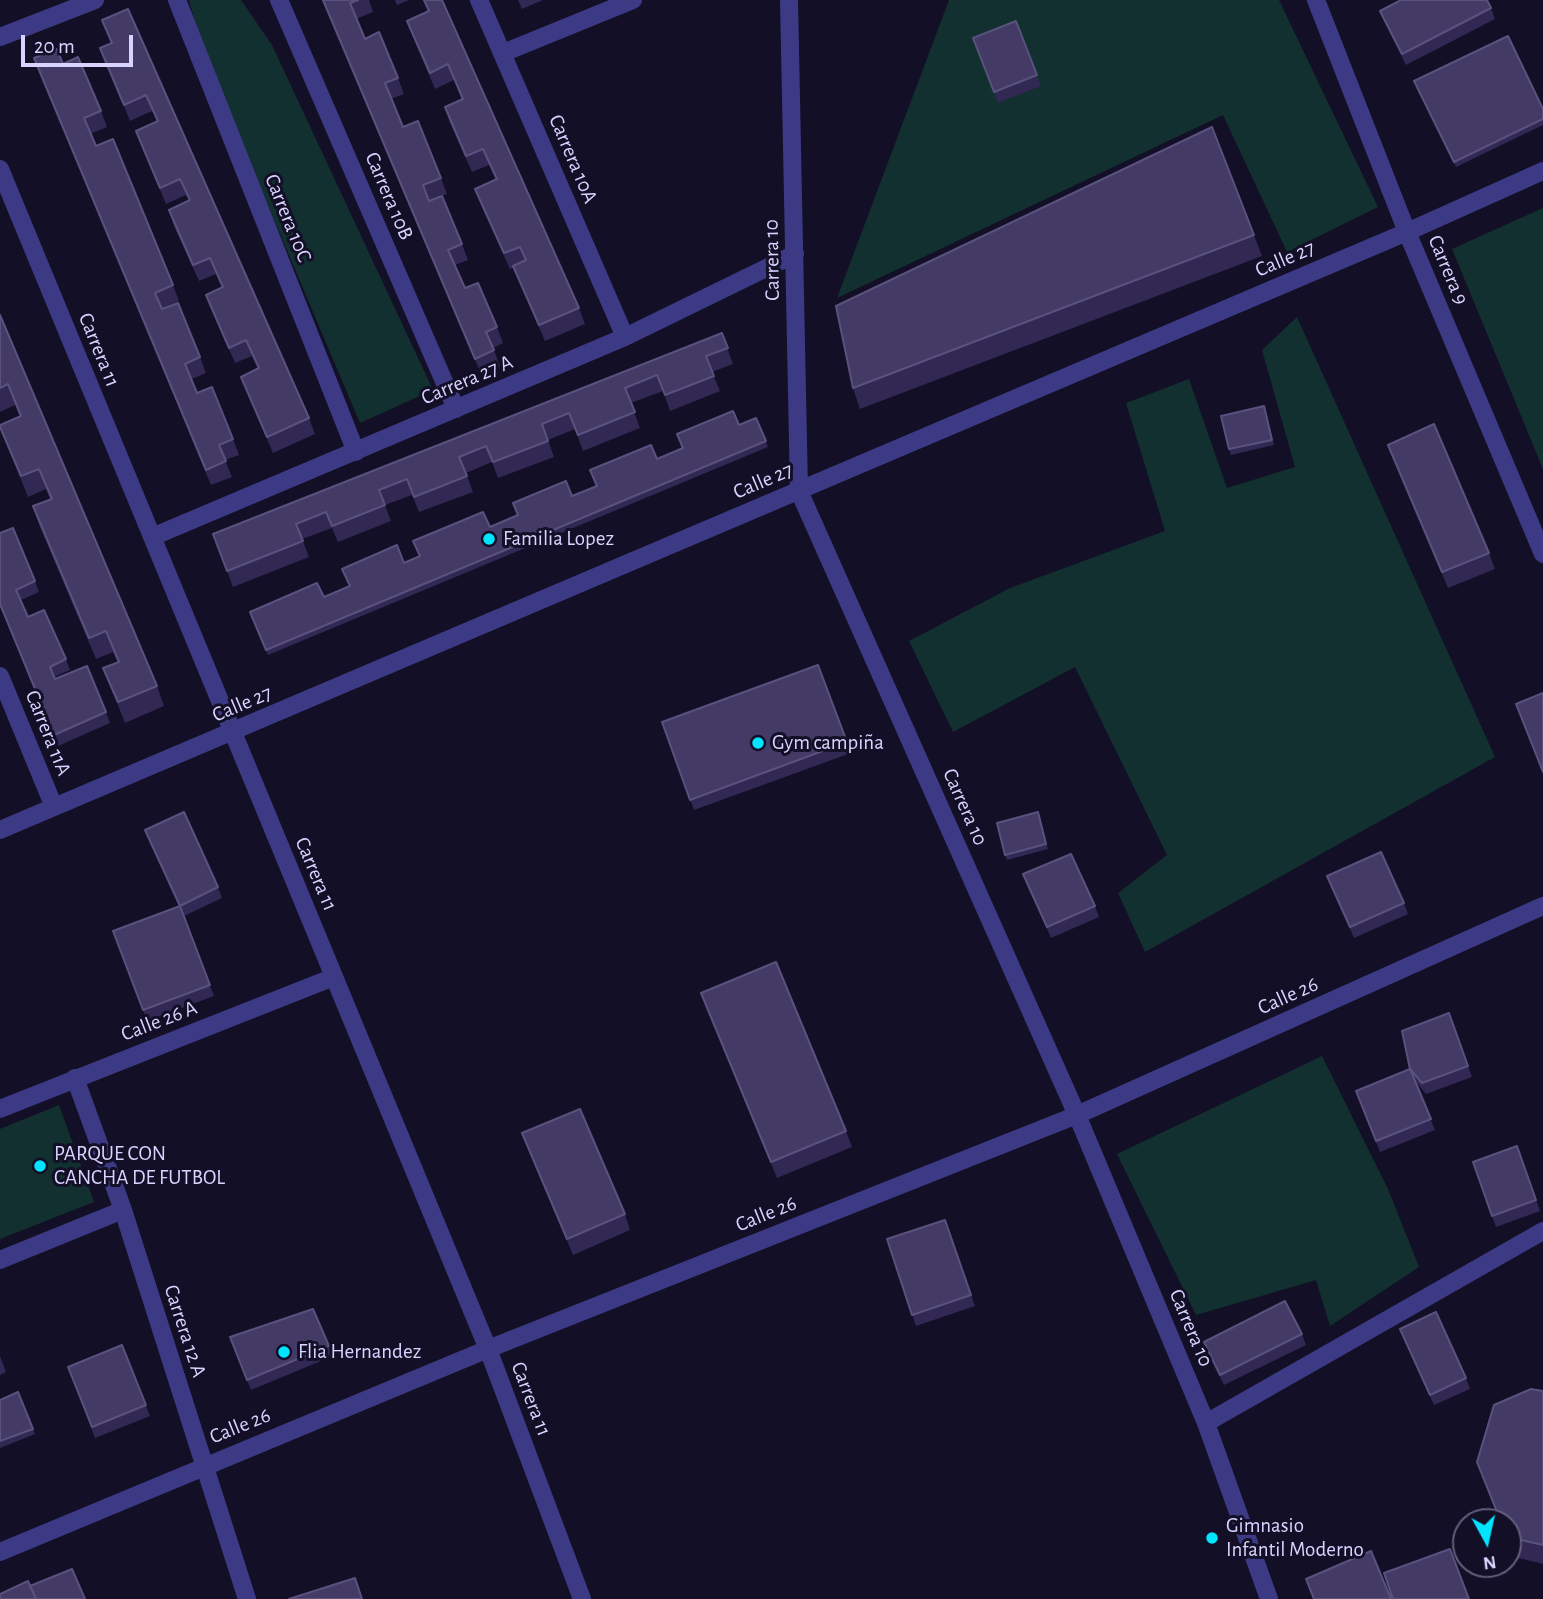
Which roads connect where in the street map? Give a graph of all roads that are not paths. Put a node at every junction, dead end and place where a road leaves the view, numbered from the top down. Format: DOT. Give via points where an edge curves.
graph roads {
  1 [pos="95,0"];
  2 [pos="177,0"];
  3 [pos="279,0"];
  4 [pos="479,0"];
  5 [pos="633,0"];
  6 [pos="789,0"];
  7 [pos="1316,0"];
  8 [pos="0,37"];
  9 [pos="503,53"];
  10 [pos="0,169"];
  11 [pos="1543,171"];
  12 [pos="1407,232"];
  13 [pos="795,254"];
  14 [pos="625,337"];
  15 [pos="456,409"];
  16 [pos="356,452"];
  17 [pos="799,491"];
  18 [pos="152,537"];
  19 [pos="1543,554"];
  20 [pos="0,676"];
  21 [pos="233,733"];
  22 [pos="54,807"];
  23 [pos="0,830"];
  24 [pos="1543,906"];
  25 [pos="334,977"];
  26 [pos="75,1078"];
  27 [pos="0,1109"];
  28 [pos="1077,1115"];
  29 [pos="123,1210"];
  30 [pos="1543,1231"];
  31 [pos="0,1259"];
  32 [pos="488,1349"];
  33 [pos="1206,1423"];
  34 [pos="204,1466"];
  35 [pos="0,1552"];
  36 [pos="247,1599"];
  37 [pos="582,1599"];
  38 [pos="1269,1599"];
  1 -- 8 [label="street"];
  2 -- 16 [label="street, Carrera 10C"];
  3 -- 15 [label="street, Carrera 10B"];
  4 -- 9 [label="street, Carrera 10A"];
  5 -- 9 [label="street"];
  6 -- 13 [label="street, Carrera 10"];
  7 -- 12 [label="street, Carrera 9"];
  9 -- 14 [label="street, Carrera 10A"];
  10 -- 18 [label="street, Carrera 11"];
  11 -- 12 [label="street, Calle 27"];
  12 -- 17 [label="street, Calle 27"];
  12 -- 19 [label="street, Carrera 9"];
  13 -- 14 [label="street, Carrera 27 A"];
  13 -- 17 [label="street, Carrera 10"];
  14 -- 15 [label="street, Carrera 27 A"];
  15 -- 16 [label="street, Carrera 27 A"];
  16 -- 18 [label="street, Carrera 27 A"];
  17 -- 21 [label="street, Calle 27"];
  17 -- 28 [label="street, Carrera 10"];
  18 -- 21 [label="street, Carrera 11"];
  20 -- 22 [label="street, Carrera 11A"];
  21 -- 22 [label="street, Calle 27"];
  21 -- 25 [label="street, Carrera 11"];
  22 -- 23 [label="street, Calle 27"];
  24 -- 28 [label="street, Calle 26"];
  25 -- 26 [label="street, Calle 26 A"];
  25 -- 32 [label="street, Carrera 11"];
  26 -- 27 [label="street, Calle 26 A"];
  26 -- 29 [label="street, Carrera 12 A"];
  28 -- 32 [label="street, Calle 26"];
  28 -- 33 [label="street, Carrera 10"];
  29 -- 31 [label="street"];
  29 -- 34 [label="street, Carrera 12 A"];
  30 -- 33 [label="street"];
  32 -- 34 [label="street, Calle 26"];
  32 -- 37 [label="street, Carrera 11"];
  33 -- 38 [label="street, Carrera 10"];
  34 -- 35 [label="street, Calle 26"];
  34 -- 36 [label="street, Carrera 12 A"];
}
